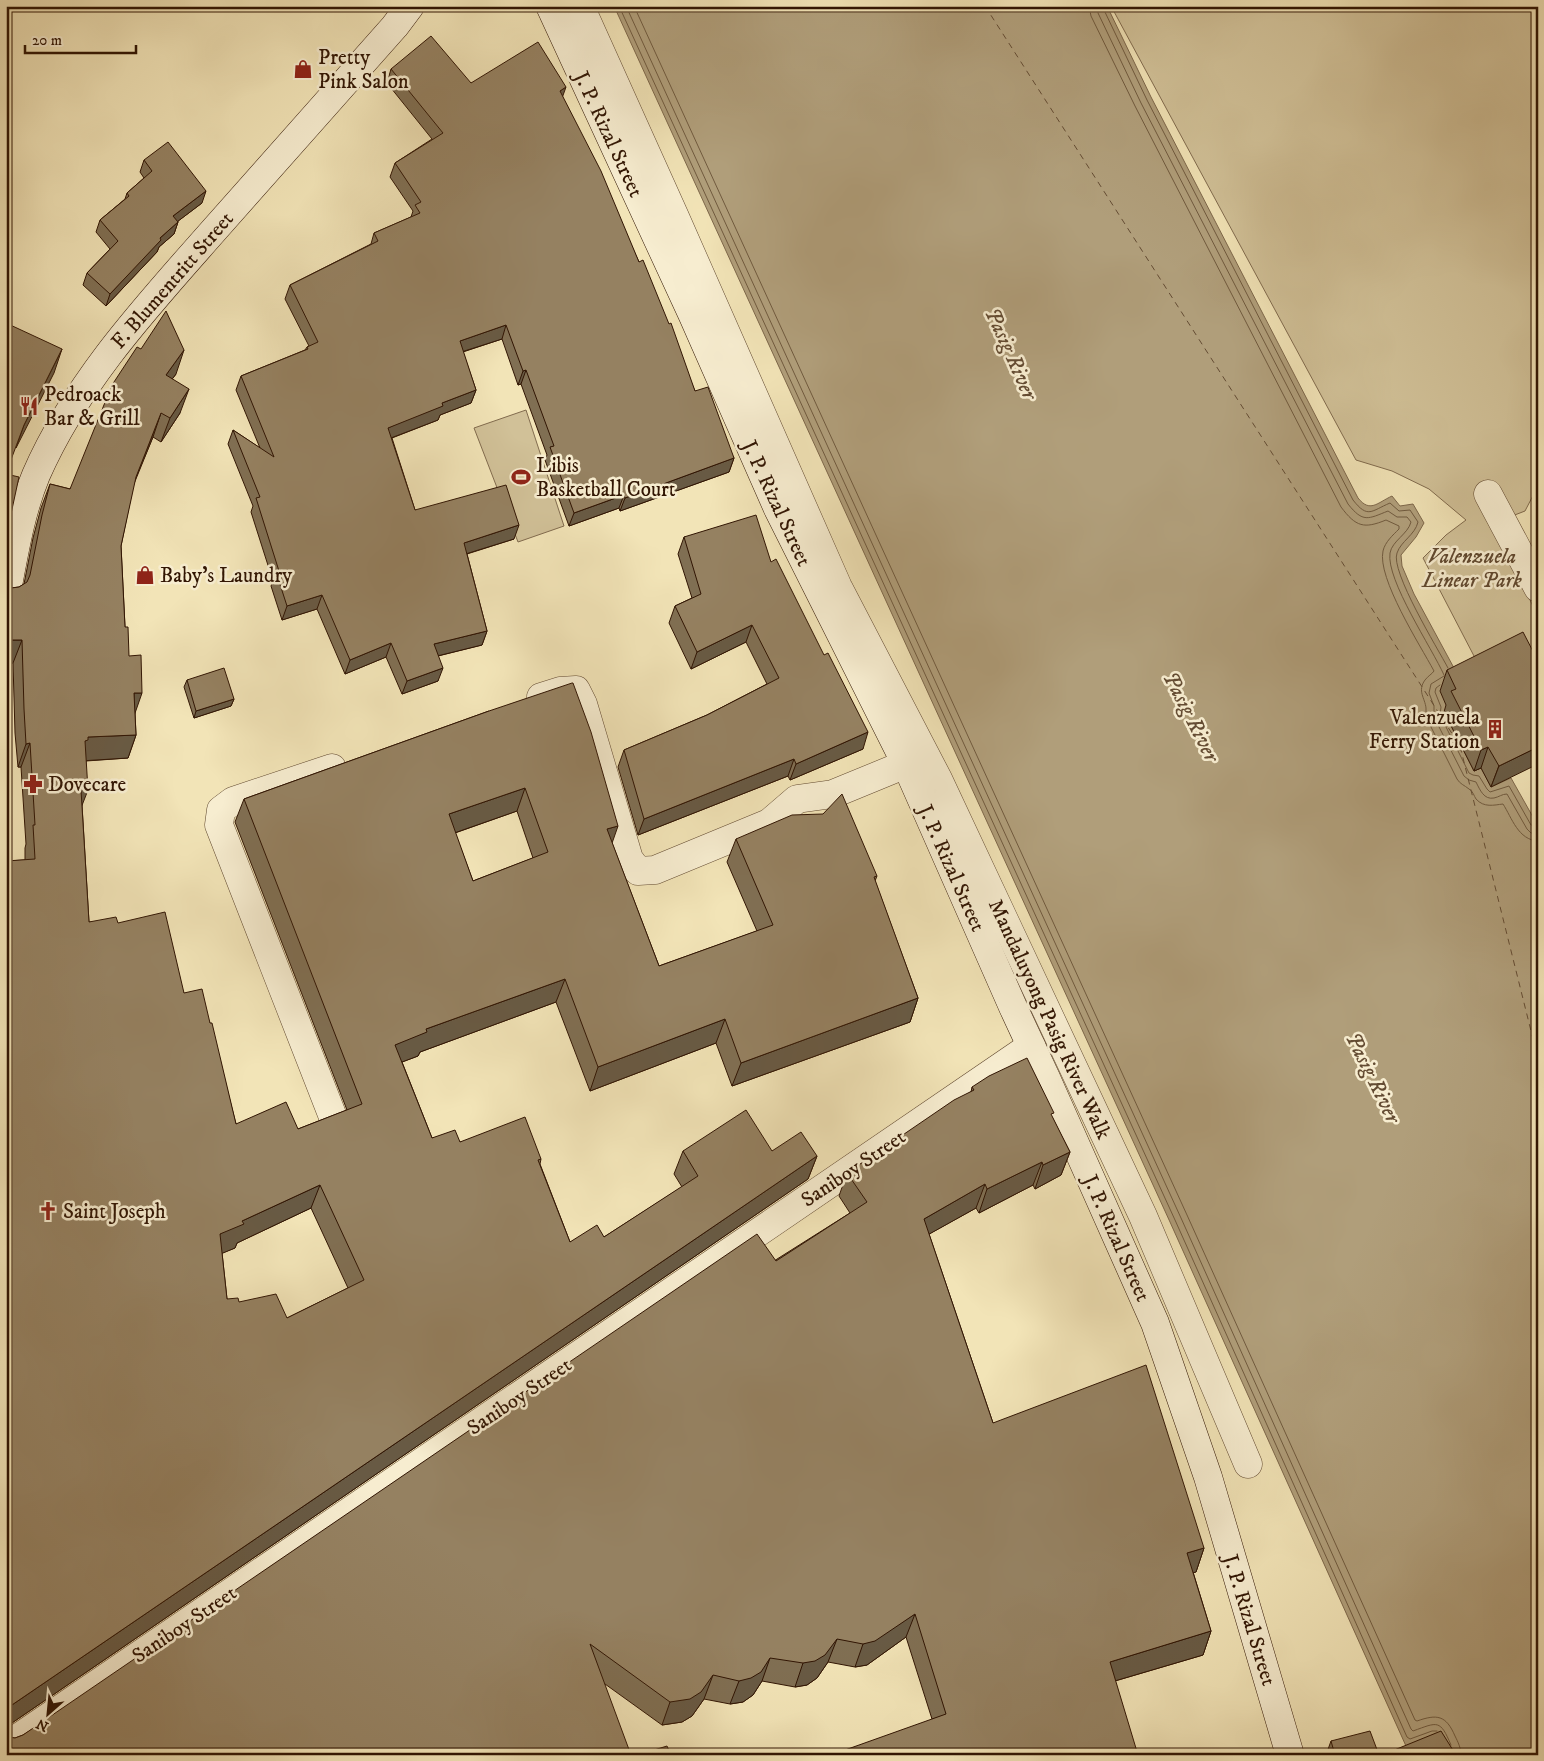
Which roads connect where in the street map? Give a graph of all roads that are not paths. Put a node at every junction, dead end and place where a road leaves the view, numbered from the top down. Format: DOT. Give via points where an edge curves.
graph roads {
  1 [pos="410,6"];
  2 [pos="550,6"];
  3 [pos="580,6"];
  4 [pos="1488,494"];
  5 [pos="1538,588"];
  6 [pos="6,596"];
  7 [pos="522,703"];
  8 [pos="354,760"];
  9 [pos="906,764"];
  10 [pos="1031,1046"];
  11 [pos="333,1117"];
  12 [pos="1248,1464"];
  13 [pos="6,1746"];
  14 [pos="1290,1755"];
  1 -- 6 [label="street, F. Blumentritt Street" via="117,343 82,392 28,496 16,537"];
  2 -- 9 [label="street, J. P. Rizal Street" via="778,508"];
  3 -- 12 [label="street, Mandaluyong Pasig River Walk" via="838,587 938,779 1143,1216"];
  4 -- 5 [label="street"];
  7 -- 9 [label="street" via="560,691 576,690 629,859 638,871 655,870 769,823 797,798 832,794"];
  8 -- 11 [label="street" via="233,801 221,810 219,825"];
  9 -- 10 [label="street, J. P. Rizal Street"];
  10 -- 13 [label="street, Saniboy Street"];
  10 -- 14 [label="street, J. P. Rizal Street" via="1155,1322 1208,1477"];
}
